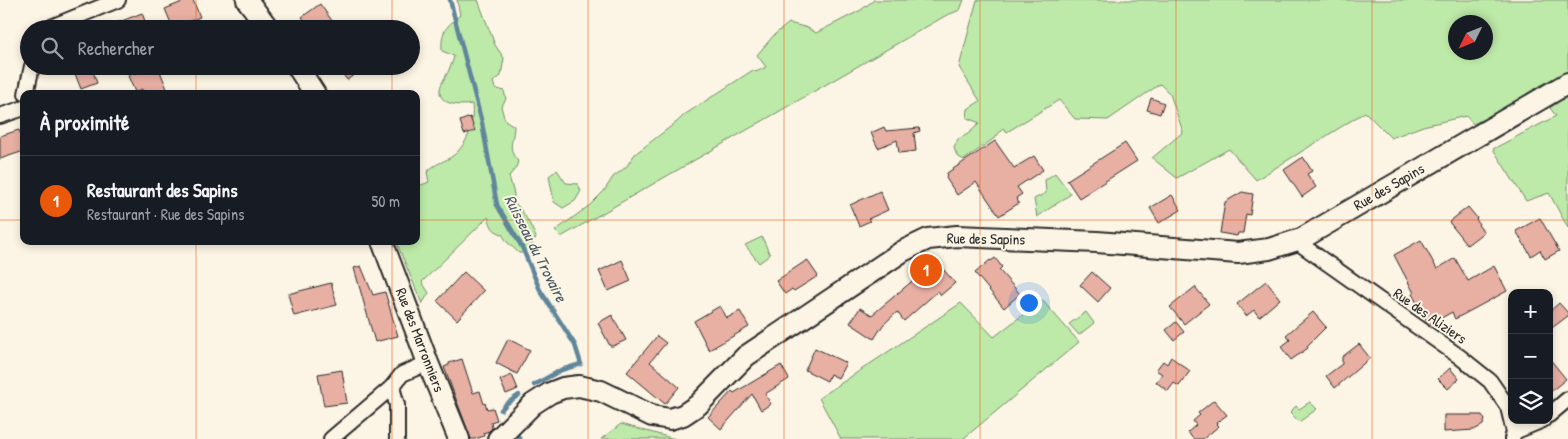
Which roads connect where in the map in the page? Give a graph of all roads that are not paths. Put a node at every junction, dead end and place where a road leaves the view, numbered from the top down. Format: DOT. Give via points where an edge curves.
graph roads {
  1 [pos="118,0"];
  2 [pos="247,0"];
  3 [pos="68,20"];
  4 [pos="263,20"];
  5 [pos="30,75"];
  6 [pos="303,75"];
  7 [pos="1568,83"];
  8 [pos="27,90"];
  9 [pos="312,90"];
  10 [pos="20,109"];
  11 [pos="0,116"];
  12 [pos="1301,239"];
  13 [pos="384,245"];
  14 [pos="428,363"];
  15 [pos="392,387"];
  16 [pos="1568,399"];
  17 [pos="1553,412"];
  18 [pos="1536,424"];
  19 [pos="1513,436"];
  20 [pos="331,439"];
  21 [pos="397,439"];
  22 [pos="459,439"];
  23 [pos="498,439"];
  1 -- 3 [label="street"];
  2 -- 4 [label="street"];
  5 -- 8 [label="street"];
  6 -- 9 [label="street"];
  7 -- 12 [label="street, Rue des Sapins"];
  10 -- 11 [label="street"];
  12 -- 19 [label="street, Rue des Aliziers" via="1303,246 1490,381 1508,407"];
  12 -- 23 [label="street, Rue des Sapins" via="1269,249 1238,253 957,236 928,239 904,251 746,356 698,405 683,415 670,419 652,416 601,391 580,386 563,388 534,404"];
  13 -- 14 [label="street, Rue des Marronniers"];
  14 -- 15 [label="street" via="398,370"];
  14 -- 22 [label="street, Rue des Marronniers"];
  15 -- 20 [label="street"];
  15 -- 21 [label="street" via="397,405"];
  16 -- 17 [label="street"];
  18 -- 19 [label="street"];
}
